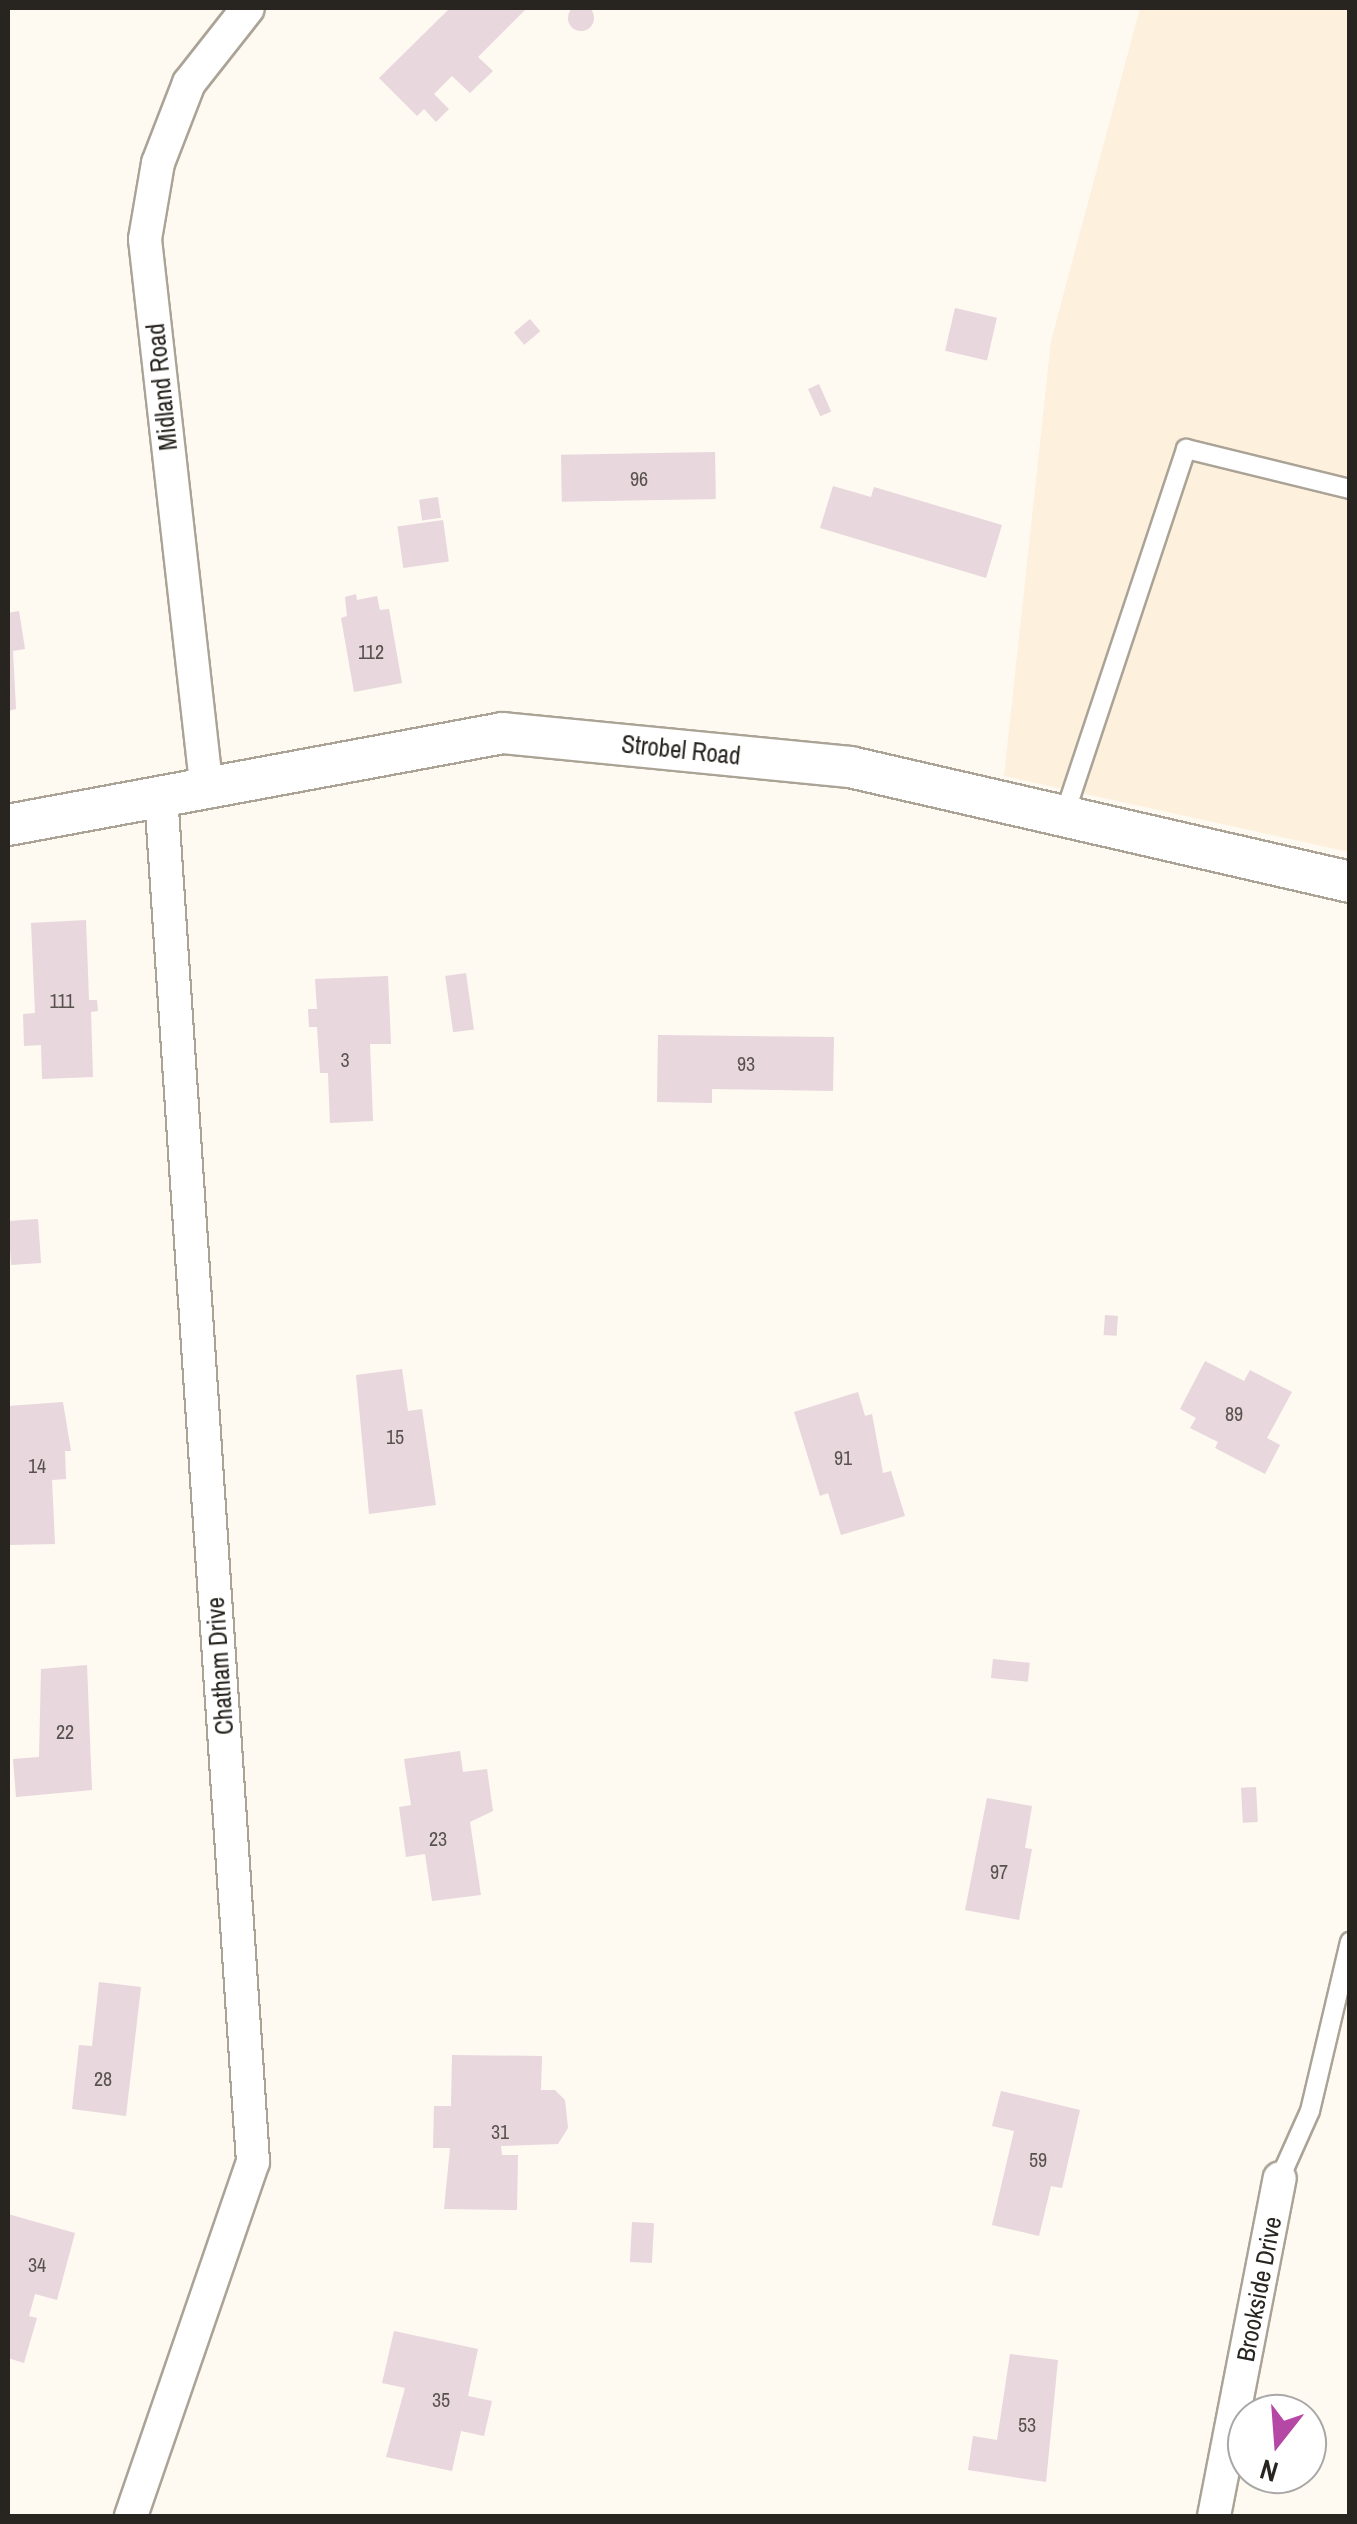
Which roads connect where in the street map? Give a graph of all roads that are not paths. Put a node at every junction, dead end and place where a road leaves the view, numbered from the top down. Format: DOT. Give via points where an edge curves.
graph roads {
  1 [pos="248,8"];
  2 [pos="1350,489"];
  3 [pos="207,792"];
  4 [pos="161,795"];
  5 [pos="1064,816"];
  6 [pos="8,825"];
  7 [pos="1350,882"];
  8 [pos="1350,1942"];
  9 [pos="1280,2178"];
  10 [pos="131,2516"];
  11 [pos="1214,2516"];
  1 -- 3 [label="street, Midland Road" via="189,83 158,163 145,239"];
  2 -- 5 [label="lane" via="1186,450"];
  3 -- 4 [label="street, Strobel Road"];
  3 -- 5 [label="street, Strobel Road" via="503,732 850,767"];
  4 -- 6 [label="street, Strobel Road"];
  4 -- 10 [label="street, Chatham Drive" via="253,2162"];
  5 -- 7 [label="street, Strobel Road"];
  8 -- 9 [label="lane" via="1310,2112"];
  9 -- 11 [label="street, Brookside Drive"];
}
